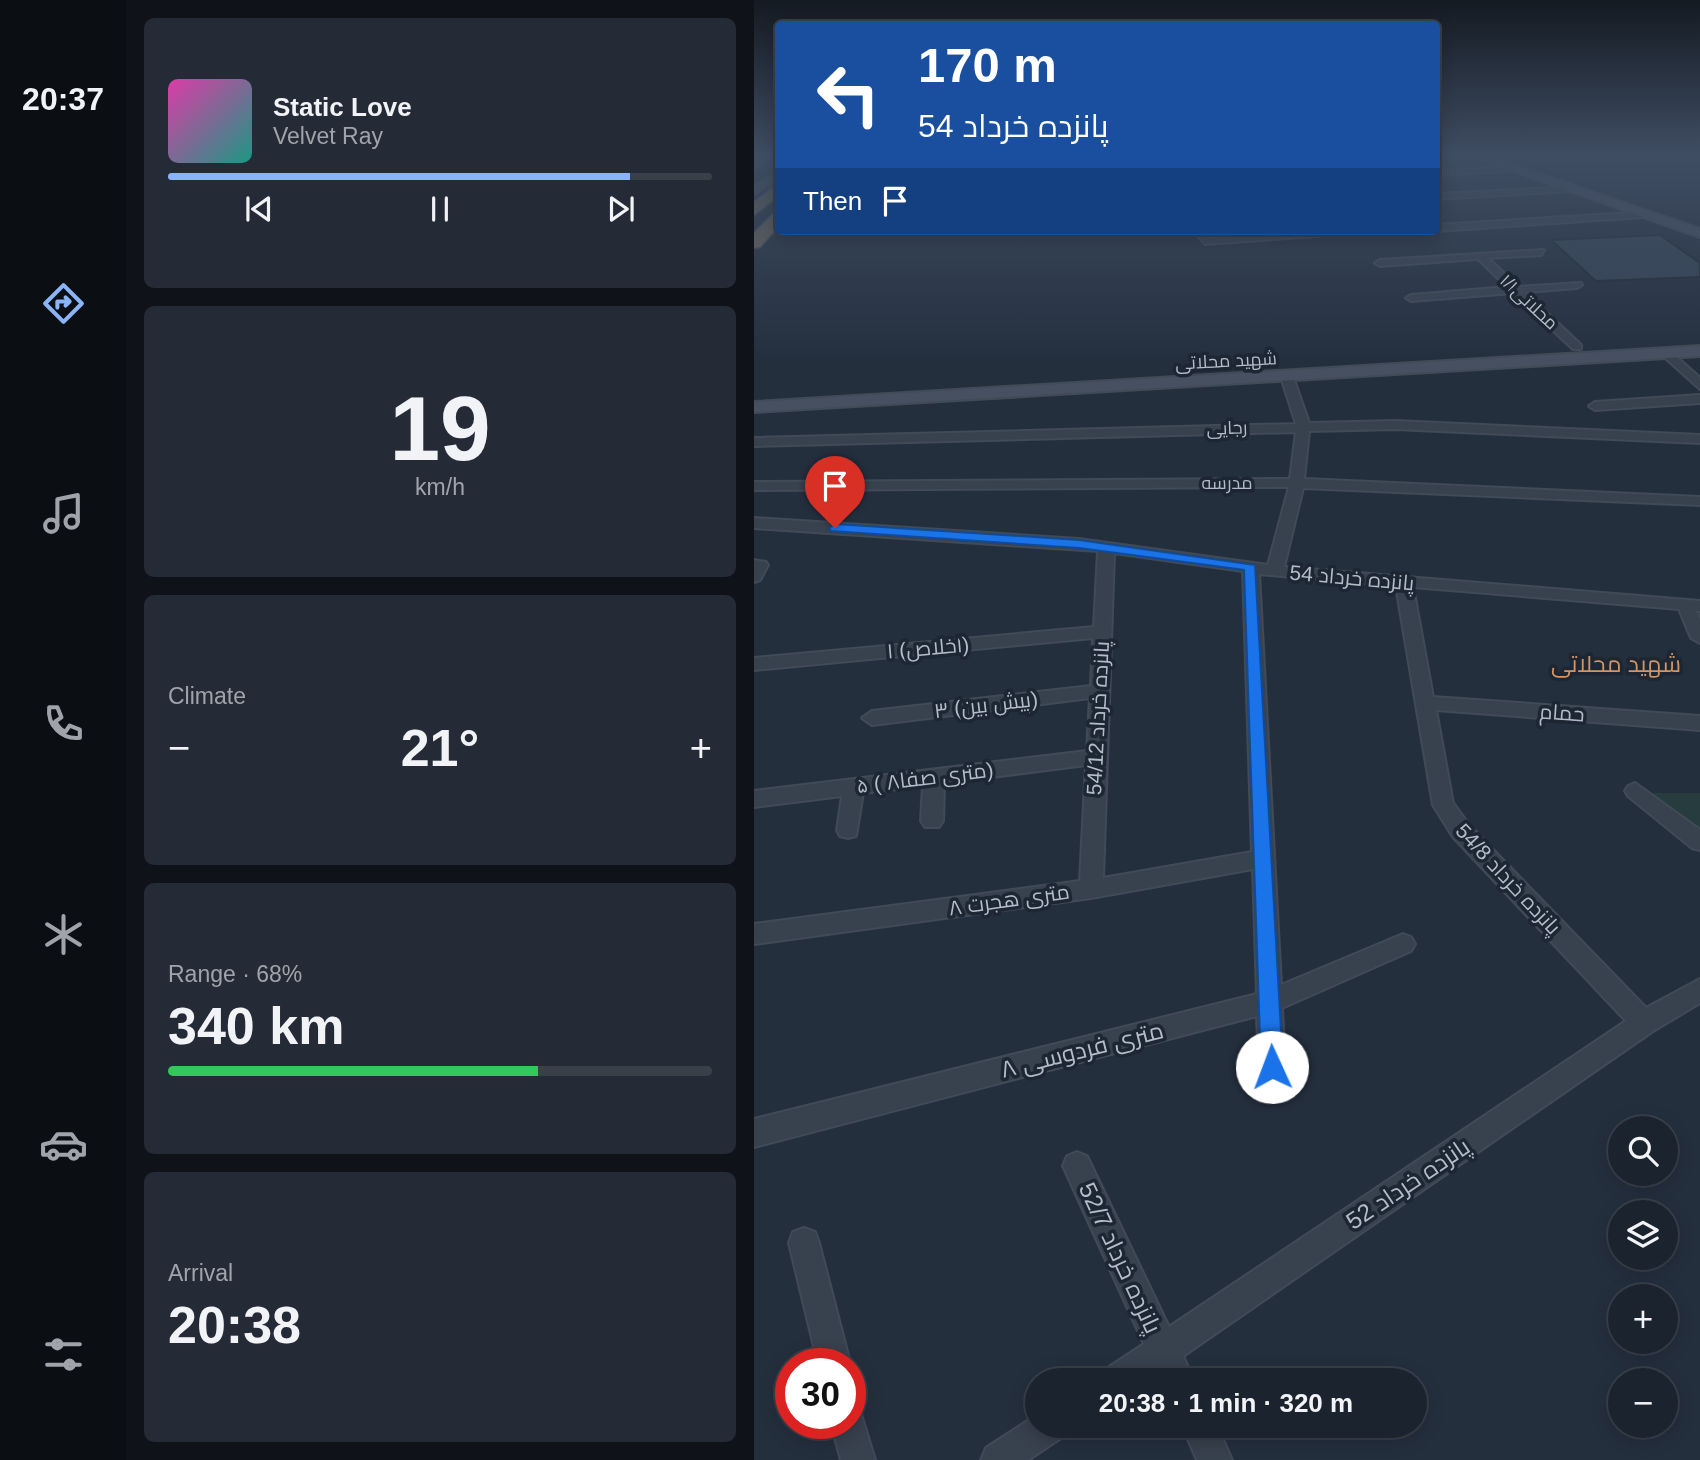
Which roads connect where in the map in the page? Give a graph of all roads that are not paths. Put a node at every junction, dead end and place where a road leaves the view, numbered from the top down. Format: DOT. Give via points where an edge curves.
graph roads {
  1 [pos="772,224"];
  2 [pos="1493,224"];
  3 [pos="1673,224"];
  4 [pos="1440,228"];
  5 [pos="1700,233"];
  6 [pos="1201,235"];
  7 [pos="1316,235"];
  8 [pos="754,243"];
  9 [pos="1540,252"];
  10 [pos="1481,257"];
  11 [pos="1380,263"];
  12 [pos="1577,285"];
  13 [pos="1516,290"];
  14 [pos="1411,298"];
  15 [pos="1700,341"];
  16 [pos="1577,347"];
  17 [pos="1700,351"];
  18 [pos="1666,353"];
  19 [pos="1287,377"];
  20 [pos="1700,385"];
  21 [pos="754,392"];
  22 [pos="1700,399"];
  23 [pos="1595,406"];
  24 [pos="754,407"];
  25 [pos="1303,426"];
  26 [pos="1700,439"];
  27 [pos="754,442"];
  28 [pos="1296,483"];
  29 [pos="754,486"];
  30 [pos="1700,501"];
  31 [pos="754,523"];
  32 [pos="1106,548"];
  33 [pos="754,565"];
  34 [pos="1251,567"];
  35 [pos="1275,571"];
  36 [pos="754,577"];
  37 [pos="1404,583"];
  38 [pos="1693,606"];
  39 [pos="1102,632"];
  40 [pos="1700,638"];
  41 [pos="754,664"];
  42 [pos="1099,691"];
  43 [pos="1425,703"];
  44 [pos="872,718"];
  45 [pos="1700,723"];
  46 [pos="1096,757"];
  47 [pos="934,777"];
  48 [pos="854,787"];
  49 [pos="1635,791"];
  50 [pos="754,799"];
  51 [pos="932,821"];
  52 [pos="848,830"];
  53 [pos="1700,842"];
  54 [pos="1262,859"];
  55 [pos="1091,889"];
  56 [pos="754,934"];
  57 [pos="1403,944"];
  58 [pos="1700,990"];
  59 [pos="1269,1002"];
  60 [pos="1644,1023"];
  61 [pos="1272,1067"];
  62 [pos="754,1133"];
  63 [pos="1077,1166"];
  64 [pos="804,1242"];
  65 [pos="830,1348"];
  66 [pos="1164,1351"];
  67 [pos="1138,1368"];
  68 [pos="1172,1368"];
  69 [pos="1031,1438"];
  70 [pos="1205,1438"];
  71 [pos="852,1439"];
  72 [pos="858,1460"];
  73 [pos="998,1460"];
  74 [pos="1215,1460"];
  1 -- 8 [label="highway"];
  2 -- 4 [label="street"];
  3 -- 5 [label="main road"];
  6 -- 7 [label="street" via="1205,242"];
  9 -- 10 [label="street"];
  10 -- 11 [label="street"];
  10 -- 13 [label="street, محلاتی۱/۱"];
  12 -- 13 [label="street"];
  13 -- 14 [label="street"];
  13 -- 16 [label="street, محلاتی۱/۱"];
  15 -- 16 [label="main road, شهید محلاتی"];
  16 -- 21 [label="main road, شهید محلاتی"];
  17 -- 18 [label="main road, شهید محلاتی"];
  18 -- 19 [label="main road, شهید محلاتی"];
  18 -- 20 [label="street"];
  19 -- 24 [label="main road, شهید محلاتی"];
  19 -- 25 [label="street"];
  22 -- 23 [label="street"];
  25 -- 26 [label="street, رجایی" via="1396,425"];
  25 -- 27 [label="street, رجایی"];
  25 -- 28 [label="street"];
  28 -- 29 [label="street, مدرسه"];
  28 -- 30 [label="street, مدرسه"];
  28 -- 35 [label="street"];
  31 -- 32 [label="street, پانزده خرداد 54"];
  32 -- 34 [label="street, پانزده خرداد 54"];
  32 -- 39 [label="street, پانزده خرداد 54/12"];
  33 -- 36 [label="street" via="760,565"];
  34 -- 35 [label="street, پانزده خرداد 54"];
  34 -- 54 [label="street"];
  35 -- 37 [label="street, پانزده خرداد 54"];
  37 -- 38 [label="street, پانزده خرداد 54"];
  37 -- 43 [label="street, پانزده خرداد 54/8"];
  38 -- 40 [label="street"];
  39 -- 41 [label="street, ۱ (اخلاص)"];
  39 -- 42 [label="street, پانزده خرداد 54/12"];
  42 -- 44 [label="street, ۳ (پیش بین)"];
  42 -- 46 [label="street, پانزده خرداد 54/12"];
  43 -- 45 [label="street, حمام"];
  43 -- 60 [label="street, پانزده خرداد 54/8" via="1443,805 1461,831"];
  46 -- 47 [label="street, ۵ ( ۸متری صفا)"];
  46 -- 55 [label="street, پانزده خرداد 54/12"];
  47 -- 48 [label="street, ۵ ( ۸متری صفا)"];
  47 -- 51 [label="street"];
  48 -- 50 [label="street, ۵ ( ۸متری صفا)"];
  48 -- 52 [label="street"];
  49 -- 53 [label="street"];
  54 -- 55 [label="street, ۸ متری هجرت"];
  54 -- 59 [label="street"];
  55 -- 56 [label="street, ۸ متری هجرت"];
  57 -- 59 [label="street, ۸ متری فردوسی"];
  58 -- 60 [label="street, پانزده خرداد 52"];
  59 -- 61 [label="street"];
  59 -- 62 [label="street, ۸ متری فردوسی"];
  60 -- 66 [label="street, پانزده خرداد 52"];
  63 -- 66 [label="street, پانزده خرداد 52/7"];
  64 -- 65 [label="street"];
  66 -- 67 [label="street, پانزده خرداد 52"];
  66 -- 68 [label="street, پانزده خرداد 52/7"];
  69 -- 73 [label="street"];
  70 -- 74 [label="street"];
  71 -- 72 [label="street"];
}
